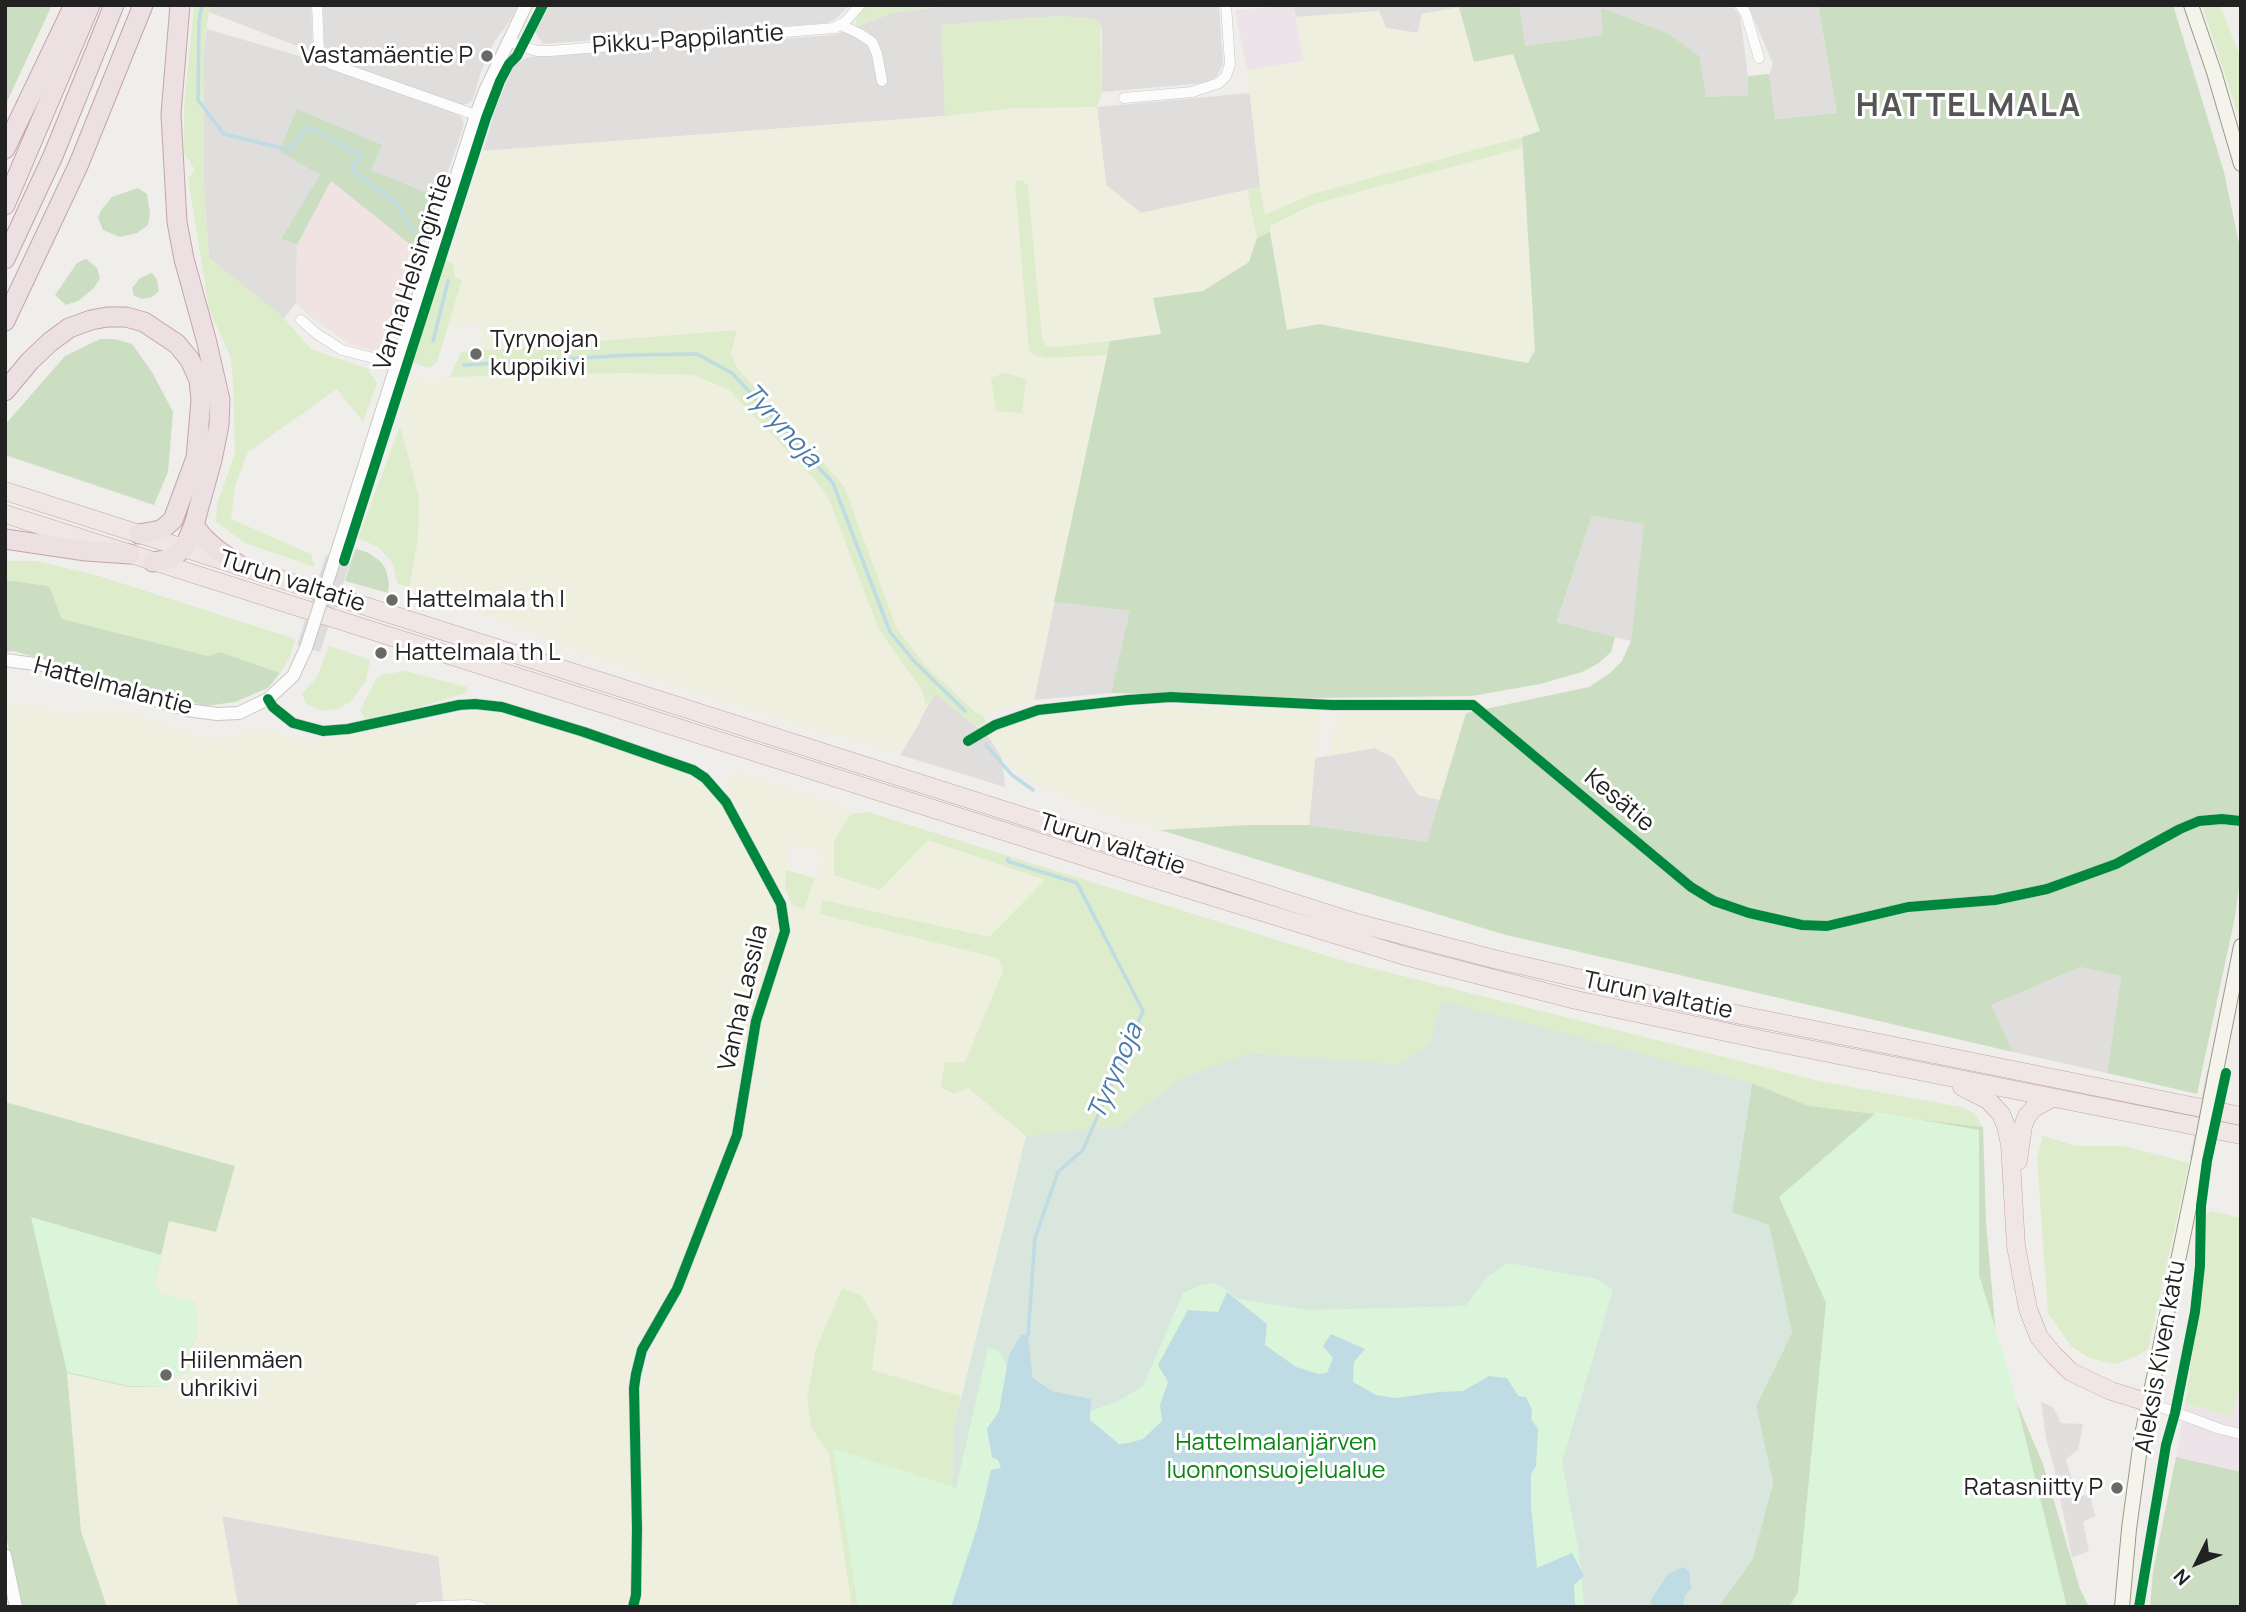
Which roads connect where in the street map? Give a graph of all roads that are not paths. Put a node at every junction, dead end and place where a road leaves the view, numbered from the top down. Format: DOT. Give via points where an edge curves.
graph roads {
  1 [pos="74,5"];
  2 [pos="90,5"];
  3 [pos="114,5"];
  4 [pos="143,5"];
  5 [pos="180,5"];
  6 [pos="317,5"];
  7 [pos="526,5"];
  8 [pos="860,5"];
  9 [pos="1226,5"];
  10 [pos="1740,5"];
  11 [pos="2191,5"];
  12 [pos="841,25"];
  13 [pos="508,41"];
  14 [pos="1759,58"];
  15 [pos="881,81"];
  16 [pos="1124,98"];
  17 [pos="476,115"];
  18 [pos="5,149"];
  19 [pos="2241,164"];
  20 [pos="5,205"];
  21 [pos="5,259"];
  22 [pos="301,320"];
  23 [pos="5,321"];
  24 [pos="397,364"];
  25 [pos="5,391"];
  26 [pos="5,491"];
  27 [pos="5,514"];
  28 [pos="194,525"];
  29 [pos="139,534"];
  30 [pos="5,539"];
  31 [pos="184,548"];
  32 [pos="130,554"];
  33 [pos="335,558"];
  34 [pos="153,562"];
  35 [pos="239,565"];
  36 [pos="5,660"];
  37 [pos="268,699"];
  38 [pos="968,741"];
  39 [pos="2241,821"];
  40 [pos="2241,946"];
  41 [pos="1916,1071"];
  42 [pos="2052,1098"];
  43 [pos="2241,1116"];
  44 [pos="2241,1135"];
  45 [pos="2014,1195"];
  46 [pos="2150,1404"];
  47 [pos="2241,1434"];
  48 [pos="5,1555"];
  49 [pos="432,1606"];
  50 [pos="16,1607"];
  51 [pos="421,1607"];
  52 [pos="482,1607"];
  53 [pos="633,1607"];
  54 [pos="2122,1607"];
  1 -- 18 [label="highway"];
  2 -- 20 [label="highway"];
  3 -- 21 [label="highway"];
  4 -- 23 [label="highway" via="78,166"];
  5 -- 28 [label="highway" via="171,114 177,222 220,400 212,460"];
  6 -- 17 [label="street" via="323,59"];
  7 -- 13 [label="street, Vanha Helsingintie"];
  8 -- 12 [label="street"];
  9 -- 16 [label="street" via="1230,50 1226,76 1211,87 1192,92"];
  10 -- 14 [label="street"];
  11 -- 19 [label="main road"];
  12 -- 13 [label="street, Pikku-Pappilantie" via="550,51"];
  12 -- 15 [label="street" via="872,42"];
  13 -- 17 [label="street, Vanha Helsingintie"];
  17 -- 24 [label="street, Vanha Helsingintie"];
  22 -- 24 [label="street" via="342,350"];
  24 -- 33 [label="street, Vanha Helsingintie"];
  25 -- 29 [label="highway" via="50,342 91,320 126,317 144,322 177,344 190,359 198,380 201,410 195,458 173,520 161,530"];
  26 -- 29 [label="highway, Turun valtatie"];
  27 -- 32 [label="highway, Turun valtatie"];
  28 -- 31 [label="highway"];
  28 -- 35 [label="highway"];
  29 -- 31 [label="highway, Turun valtatie"];
  30 -- 32 [label="highway"];
  31 -- 34 [label="highway" via="170,559"];
  31 -- 35 [label="highway, Turun valtatie"];
  32 -- 34 [label="highway, Turun valtatie"];
  33 -- 37 [label="street, Hattelmalantie, bridge" via="293,676"];
  34 -- 41 [label="highway, Turun valtatie" via="1405,956 1576,1000"];
  35 -- 43 [label="highway, Turun valtatie" via="1357,923 1726,1012"];
  36 -- 37 [label="street, Hattelmalantie" via="42,665 187,710 239,713"];
  37 -- 53 [label="street, Vanha Lassila" via="293,723 323,731 460,705 502,707 693,770 726,802 781,904 785,931 756,1021 737,1135 677,1289 642,1350 636,1374"];
  38 -- 39 [label="street, Kesätie" via="995,725 1038,710 1128,700 1171,697 1332,705 1473,705 1691,887 1749,913 1802,925 1827,926 1908,907 1995,900 2047,889 2116,864 2199,821"];
  40 -- 46 [label="main road, Aleksis Kiven katu, bridge"];
  41 -- 42 [label="highway, Turun valtatie"];
  41 -- 45 [label="highway" via="1978,1093 1994,1105 2006,1126"];
  42 -- 44 [label="highway, Turun valtatie"];
  42 -- 45 [label="highway" via="2032,1110 2023,1126"];
  45 -- 46 [label="highway" via="2016,1246 2028,1309 2039,1336 2071,1371"];
  46 -- 47 [label="street"];
  46 -- 54 [label="main road, Aleksis Kiven katu" via="2133,1496"];
  48 -- 50 [label="street"];
  49 -- 51 [label="street"];
  49 -- 52 [label="street"];
}
